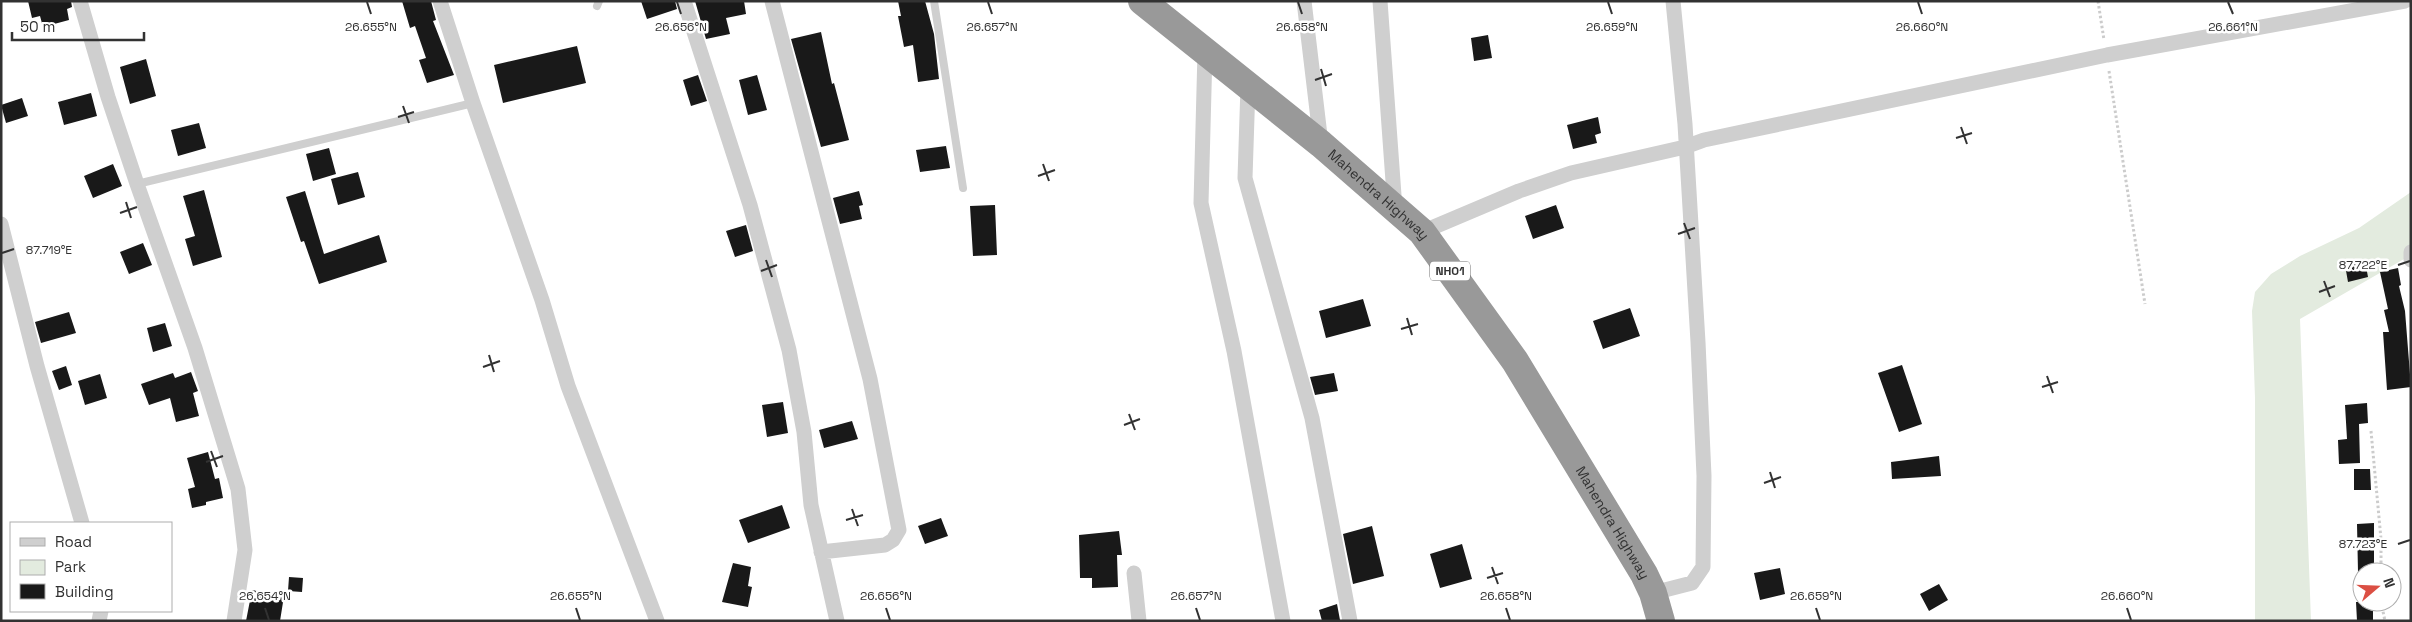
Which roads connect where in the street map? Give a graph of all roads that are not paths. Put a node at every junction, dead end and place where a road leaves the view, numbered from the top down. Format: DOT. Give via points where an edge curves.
graph roads {
  1 [pos="80,1"];
  2 [pos="440,1"];
  3 [pos="684,1"];
  4 [pos="772,1"];
  5 [pos="934,1"];
  6 [pos="1142,1"];
  7 [pos="1304,1"];
  8 [pos="1380,1"];
  9 [pos="1673,1"];
  10 [pos="2405,1"];
  11 [pos="1205,52"];
  12 [pos="1248,86"];
  13 [pos="473,103"];
  14 [pos="1321,144"];
  15 [pos="1685,147"];
  16 [pos="137,184"];
  17 [pos="963,188"];
  18 [pos="1395,209"];
  19 [pos="1,224"];
  20 [pos="1422,232"];
  21 [pos="2411,252"];
  22 [pos="2411,260"];
  23 [pos="82,522"];
  24 [pos="821,552"];
  25 [pos="1134,573"];
  26 [pos="1653,593"];
  27 [pos="234,621"];
  28 [pos="657,621"];
  29 [pos="837,621"];
  30 [pos="1139,621"];
  31 [pos="1283,621"];
  32 [pos="1350,621"];
  33 [pos="1661,621"];
  1 -- 16 [label="street"];
  2 -- 13 [label="street"];
  3 -- 24 [label="street" via="753,214 790,350 804,432 811,505"];
  4 -- 24 [label="street" via="870,379 899,530 885,545"];
  5 -- 17 [label="lane"];
  6 -- 11 [label="highway, Mahendra Highway / NH01"];
  7 -- 14 [label="street"];
  8 -- 18 [label="street"];
  9 -- 15 [label="street"];
  10 -- 15 [label="street" via="2107,55"];
  11 -- 12 [label="highway, Mahendra Highway / NH01"];
  11 -- 31 [label="street" via="1201,203 1234,351"];
  12 -- 14 [label="highway, Mahendra Highway / NH01"];
  12 -- 32 [label="street" via="1245,178 1312,418"];
  13 -- 16 [label="lane"];
  13 -- 28 [label="street" via="542,300 568,386"];
  14 -- 18 [label="highway, Mahendra Highway / NH01"];
  15 -- 20 [label="street" via="1570,173"];
  15 -- 26 [label="street" via="1704,476 1703,568 1692,584"];
  16 -- 27 [label="street" via="196,348 238,489 245,550"];
  18 -- 20 [label="highway, Mahendra Highway / NH01"];
  19 -- 23 [label="street"];
  20 -- 26 [label="highway, Mahendra Highway / NH01" via="1515,361"];
  21 -- 22 [label="street"];
  24 -- 29 [label="street"];
  25 -- 30 [label="street"];
  26 -- 33 [label="highway, Mahendra Highway / NH01"];
}
